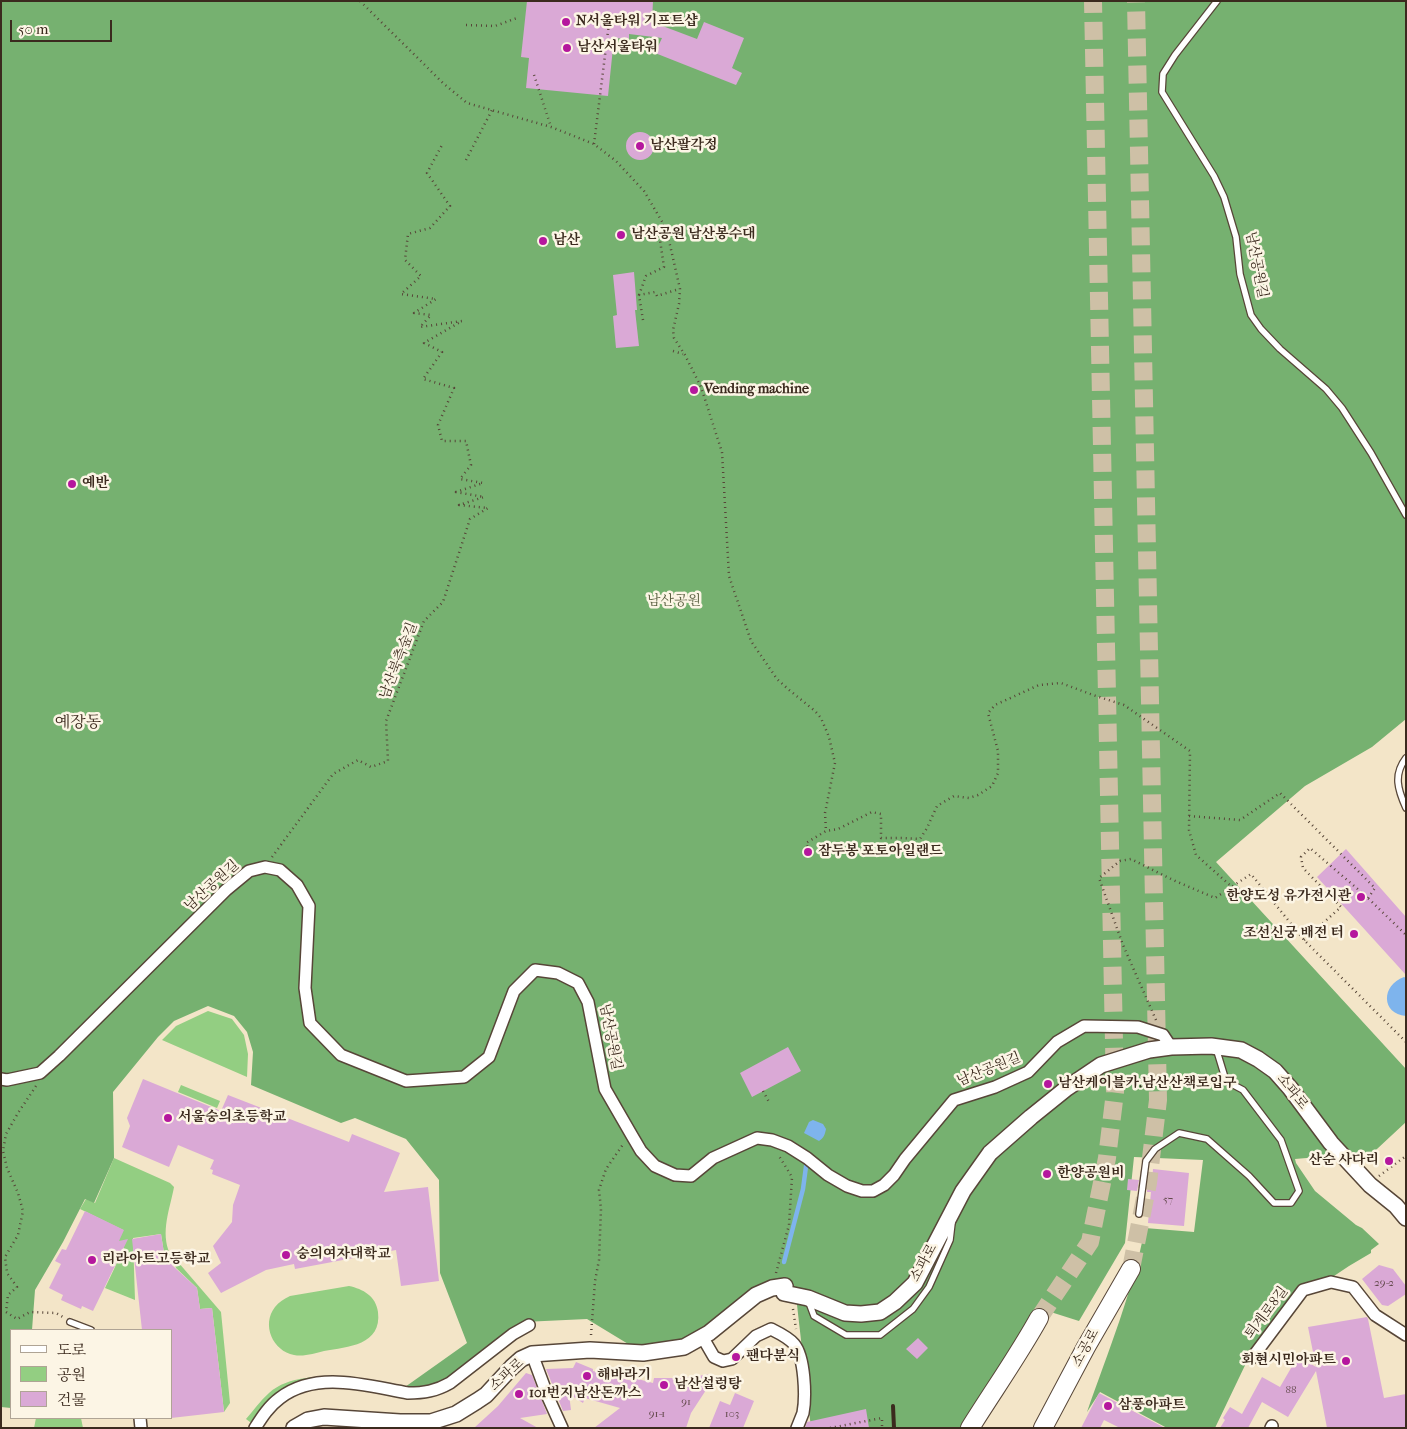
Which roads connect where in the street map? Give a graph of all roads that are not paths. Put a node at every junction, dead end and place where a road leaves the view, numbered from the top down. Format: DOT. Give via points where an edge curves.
graph roads {
  1 [pos="1217,1"];
  2 [pos="1406,516"];
  3 [pos="1406,758"];
  4 [pos="1406,808"];
  5 [pos="1167,1041"];
  6 [pos="1216,1047"];
  7 [pos="1,1079"];
  8 [pos="1401,1208"];
  9 [pos="953,1209"];
  10 [pos="1139,1214"];
  11 [pos="1406,1218"];
  12 [pos="1131,1269"];
  13 [pos="808,1298"];
  14 [pos="1039,1318"];
  15 [pos="70,1322"];
  16 [pos="529,1325"];
  17 [pos="88,1329"];
  18 [pos="1406,1336"];
  19 [pos="703,1338"];
  20 [pos="532,1354"];
  21 [pos="1252,1358"];
  22 [pos="400,1425"];
  23 [pos="432,1425"];
  24 [pos="255,1428"];
  25 [pos="294,1428"];
  26 [pos="562,1428"];
  27 [pos="797,1428"];
  28 [pos="970,1428"];
  29 [pos="1043,1428"];
  1 -- 2 [label="lane, 남산공원길" via="1163,74 1162,92 1224,197 1236,237 1240,274 1251,315 1261,329 1342,408"];
  3 -- 4 [label="lane" via="1396,778"];
  5 -- 6 [label="street, 소파로"];
  5 -- 7 [label="street, 남산공원길" via="1138,1027 1084,1026 1057,1042 1028,1072 954,1100 894,1175 873,1190 862,1191 847,1186 793,1149 757,1138 713,1158 691,1176 675,1175 655,1166 641,1151 604,1089 588,1002 578,983 558,973 535,970 514,991 489,1057 464,1077 406,1081 341,1055 310,1023 304,988 309,906 297,885 280,870 265,867 249,871 226,890 40,1073"];
  5 -- 9 [label="street, 소파로" via="1101,1065 1067,1088 990,1153"];
  6 -- 8 [label="street, 소파로" via="1240,1050 1275,1071 1331,1143 1370,1185"];
  6 -- 10 [label="lane" via="1226,1081 1243,1090 1281,1140 1299,1191 1292,1203 1274,1203 1250,1176 1207,1139 1179,1133 1155,1149 1146,1161"];
  8 -- 11 [label="street, 소파로"];
  9 -- 13 [label="street, 소파로" via="914,1283 880,1312 845,1313"];
  9 -- 13 [label="lane" via="950,1240 929,1287 913,1309 880,1335 846,1335 814,1316"];
  12 -- 29 [label="main road, 소공로"];
  13 -- 19 [label="street, 소파로" via="778,1290 756,1295"];
  14 -- 28 [label="main road"];
  15 -- 17 [label="lane"];
  16 -- 24 [label="street" via="440,1389 408,1393 346,1383 309,1383 280,1398"];
  18 -- 21 [label="street, 퇴계로8길" via="1375,1315 1353,1287 1331,1282 1303,1290"];
  19 -- 20 [label="street, 소파로" via="684,1346 644,1354 590,1350"];
  19 -- 27 [label="street" via="714,1357 723,1361 732,1359 756,1336 771,1329 795,1344 805,1381 803,1412"];
  20 -- 23 [label="street, 소파로" via="512,1367 486,1395"];
  20 -- 26 [label="street"];
  22 -- 23 [label="street, 소파로"];
  22 -- 25 [label="street, 소파로" via="324,1417 308,1420"];
}
